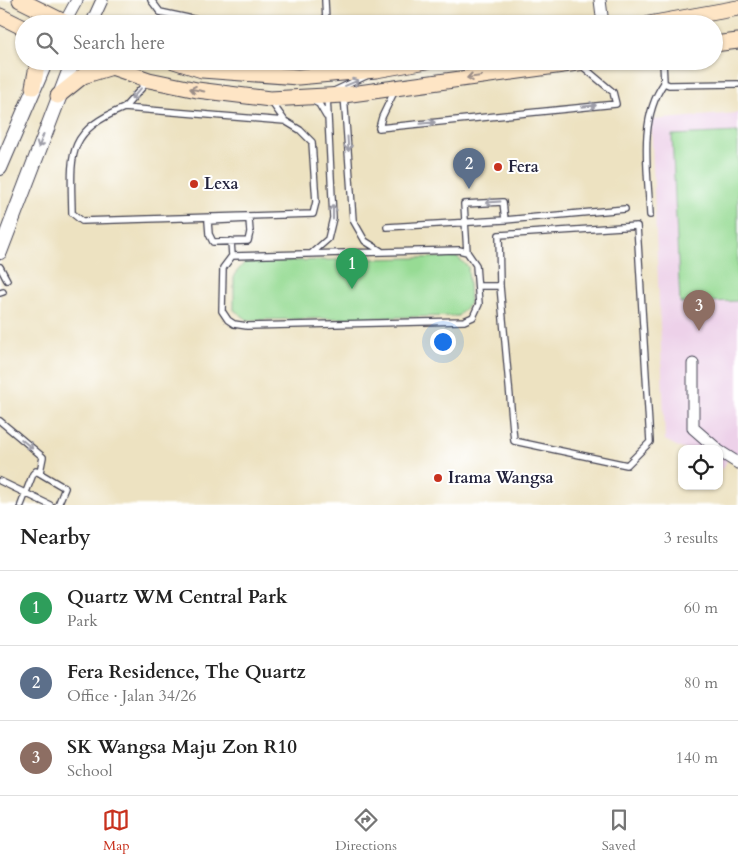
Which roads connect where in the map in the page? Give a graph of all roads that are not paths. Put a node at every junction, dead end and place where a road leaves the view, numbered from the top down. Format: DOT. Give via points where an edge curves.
graph roads {
  1 [pos="20,0"];
  2 [pos="77,0"];
  3 [pos="102,0"];
  4 [pos="151,0"];
  5 [pos="325,0"];
  6 [pos="600,0"];
  7 [pos="738,8"];
  8 [pos="50,15"];
  9 [pos="70,15"];
  10 [pos="95,15"];
  11 [pos="174,15"];
  12 [pos="326,15"];
  13 [pos="602,15"];
  14 [pos="699,15"];
  15 [pos="738,41"];
  16 [pos="723,43"];
  17 [pos="37,70"];
  18 [pos="42,70"];
  19 [pos="69,70"];
  20 [pos="102,70"];
  21 [pos="116,70"];
  22 [pos="202,70"];
  23 [pos="376,70"];
  24 [pos="527,70"];
  25 [pos="592,70"];
  26 [pos="663,70"];
  27 [pos="148,80"];
  28 [pos="664,83"];
  29 [pos="738,84"];
  30 [pos="34,87"];
  31 [pos="396,88"];
  32 [pos="327,95"];
  33 [pos="344,95"];
  34 [pos="58,96"];
  35 [pos="304,97"];
  36 [pos="270,99"];
  37 [pos="124,108"];
  38 [pos="328,120"];
  39 [pos="285,121"];
  40 [pos="0,168"];
  41 [pos="625,209"];
  42 [pos="650,215"];
  43 [pos="505,220"];
  44 [pos="465,222"];
  45 [pos="387,227"];
  46 [pos="231,242"];
  47 [pos="0,252"];
  48 [pos="382,252"];
  49 [pos="467,252"];
  50 [pos="312,253"];
  51 [pos="232,256"];
  52 [pos="0,267"];
  53 [pos="7,280"];
  54 [pos="478,286"];
  55 [pos="500,286"];
  56 [pos="693,364"];
  57 [pos="0,421"];
  58 [pos="726,455"];
  59 [pos="40,472"];
  60 [pos="0,481"];
  61 [pos="25,493"];
  62 [pos="21,505"];
  63 [pos="50,505"];
  64 [pos="58,505"];
  1 -- 8 [label="main road"];
  2 -- 9 [label="street"];
  3 -- 10 [label="street"];
  4 -- 11 [label="lane" via="160,12"];
  5 -- 12 [label="lane"];
  6 -- 13 [label="street"];
  7 -- 14 [label="main road"];
  15 -- 16 [label="main road"];
  17 -- 30 [label="main road"];
  18 -- 30 [label="street"];
  19 -- 34 [label="street"];
  20 -- 34 [label="main road" via="83,76"];
  21 -- 27 [label="main road"];
  22 -- 23 [label="main road" via="298,77"];
  32 -- 23 [label="lane, one-way"];
  24 -- 31 [label="main road, one-way"];
  31 -- 25 [label="lane, one-way" via="379,128 616,104 613,92"];
  26 -- 28 [label="lane"];
  36 -- 27 [label="main road, one-way"];
  27 -- 37 [label="lane, one-way"];
  28 -- 29 [label="lane"];
  28 -- 42 [label="lane" via="649,114"];
  30 -- 40 [label="street"];
  31 -- 33 [label="main road"];
  32 -- 33 [label="main road"];
  32 -- 35 [label="main road"];
  32 -- 38 [label="lane"];
  33 -- 48 [label="lane, one-way" via="353,220 364,240"];
  34 -- 47 [label="street, one-way"];
  35 -- 36 [label="main road"];
  35 -- 38 [label="lane" via="319,104"];
  36 -- 39 [label="lane"];
  37 -- 39 [label="lane"];
  37 -- 39 [label="lane" via="101,117 83,133 71,158 72,213 82,221 312,214 316,202 312,142"];
  50 -- 38 [label="lane, one-way" via="328,239 333,218"];
  41 -- 43 [label="lane"];
  43 -- 44 [label="lane"];
  43 -- 44 [label="lane, one-way" via="504,202 464,204"];
  44 -- 45 [label="lane"];
  44 -- 49 [label="lane"];
  46 -- 46 [label="lane" via="214,242 209,234 208,221 249,219 248,241"];
  46 -- 51 [label="lane"];
  48 -- 49 [label="lane"];
  48 -- 50 [label="lane"];
  49 -- 54 [label="lane" via="476,265"];
  50 -- 51 [label="lane"];
  51 -- 54 [label="lane" via="223,268 222,311 234,324 247,326 464,321 477,312"];
  52 -- 53 [label="lane"];
  54 -- 55 [label="lane"];
  55 -- 55 [label="lane" via="499,235 637,226 650,442 627,465 514,442"];
  56 -- 58 [label="street" via="693,428"];
  57 -- 59 [label="lane, one-way" via="43,457"];
  59 -- 61 [label="lane" via="33,474"];
  59 -- 64 [label="lane" via="64,488"];
  60 -- 61 [label="lane"];
  61 -- 62 [label="lane"];
  61 -- 63 [label="lane"];
}
